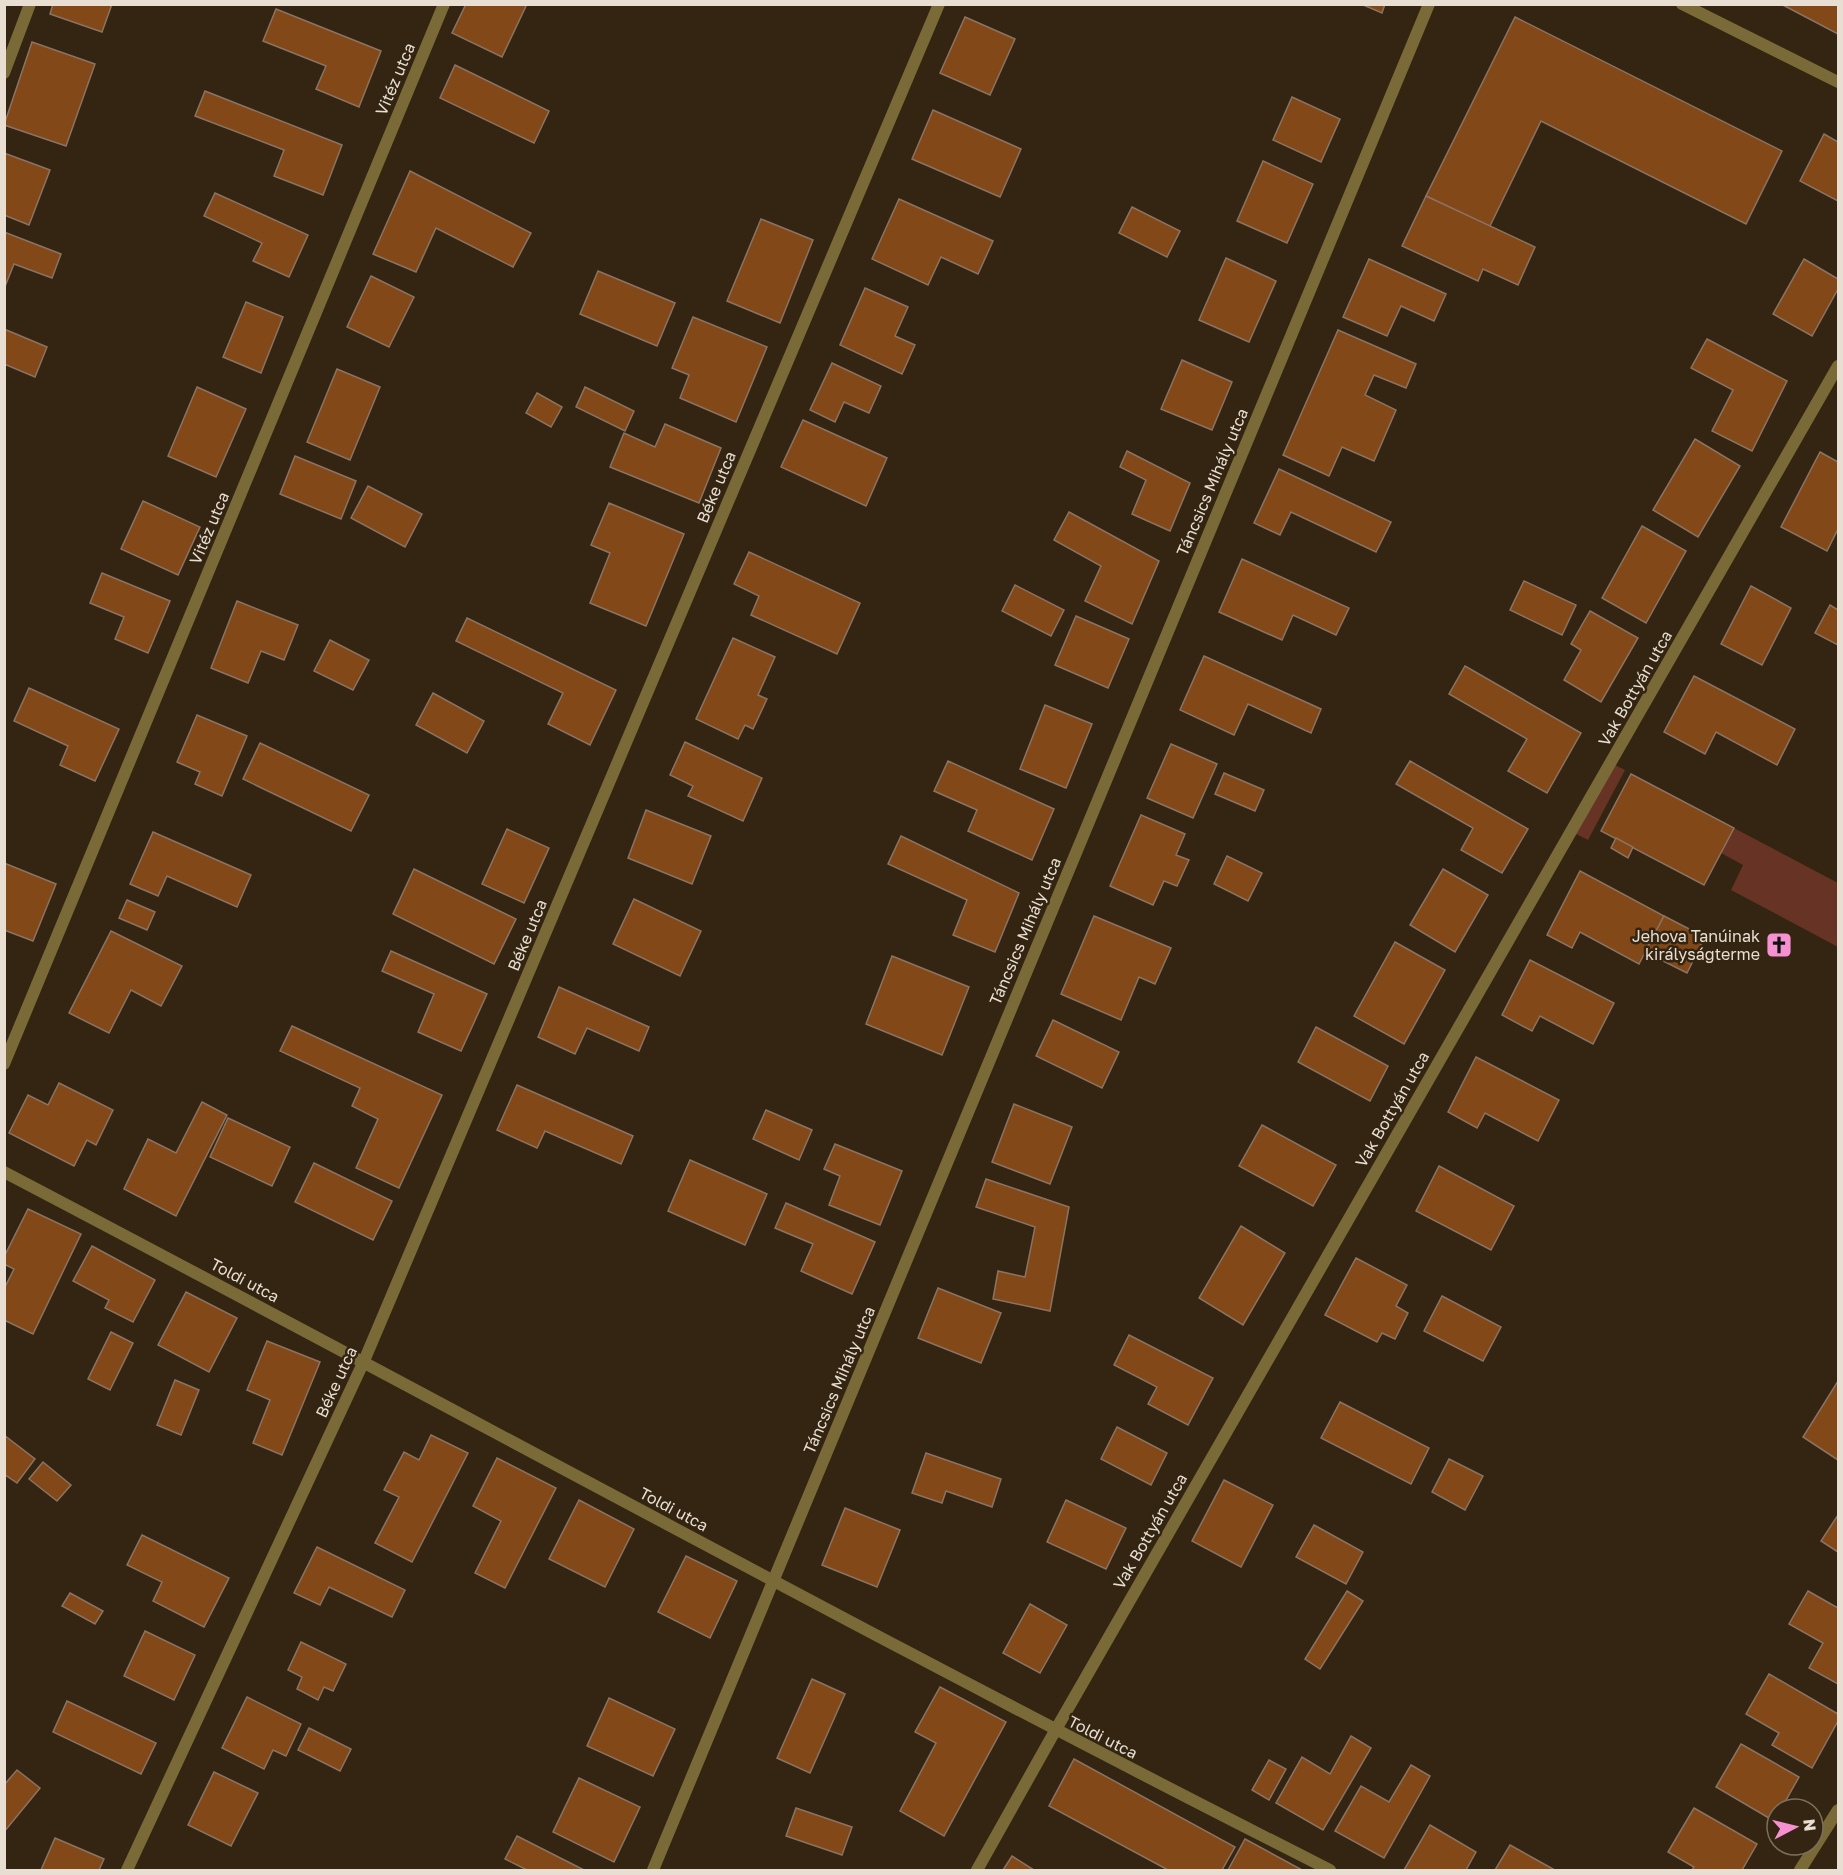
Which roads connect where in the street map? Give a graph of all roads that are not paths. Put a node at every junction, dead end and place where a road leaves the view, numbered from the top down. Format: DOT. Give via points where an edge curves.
graph roads {
  1 [pos="30,4"];
  2 [pos="444,4"];
  3 [pos="939,4"];
  4 [pos="1429,4"];
  5 [pos="1682,4"];
  6 [pos="4,73"];
  7 [pos="1839,82"];
  8 [pos="1839,366"];
  9 [pos="4,1064"];
  10 [pos="4,1172"];
  11 [pos="364,1361"];
  12 [pos="773,1581"];
  13 [pos="1054,1731"];
  14 [pos="1839,1810"];
  15 [pos="128,1870"];
  16 [pos="653,1870"];
  17 [pos="977,1870"];
  18 [pos="1330,1870"];
  19 [pos="1800,1870"];
  1 -- 6 [label="street"];
  2 -- 9 [label="street, Vitéz utca"];
  3 -- 11 [label="street, Béke utca"];
  4 -- 12 [label="street, Táncsics Mihály utca"];
  5 -- 7 [label="street"];
  8 -- 13 [label="street, Vak Bottyán utca"];
  10 -- 11 [label="street, Toldi utca"];
  11 -- 12 [label="street, Toldi utca"];
  11 -- 15 [label="street, Béke utca"];
  12 -- 13 [label="street, Toldi utca"];
  12 -- 16 [label="street, Táncsics Mihály utca"];
  13 -- 17 [label="street, Vak Bottyán utca"];
  13 -- 18 [label="street, Toldi utca"];
  14 -- 19 [label="street"];
}
